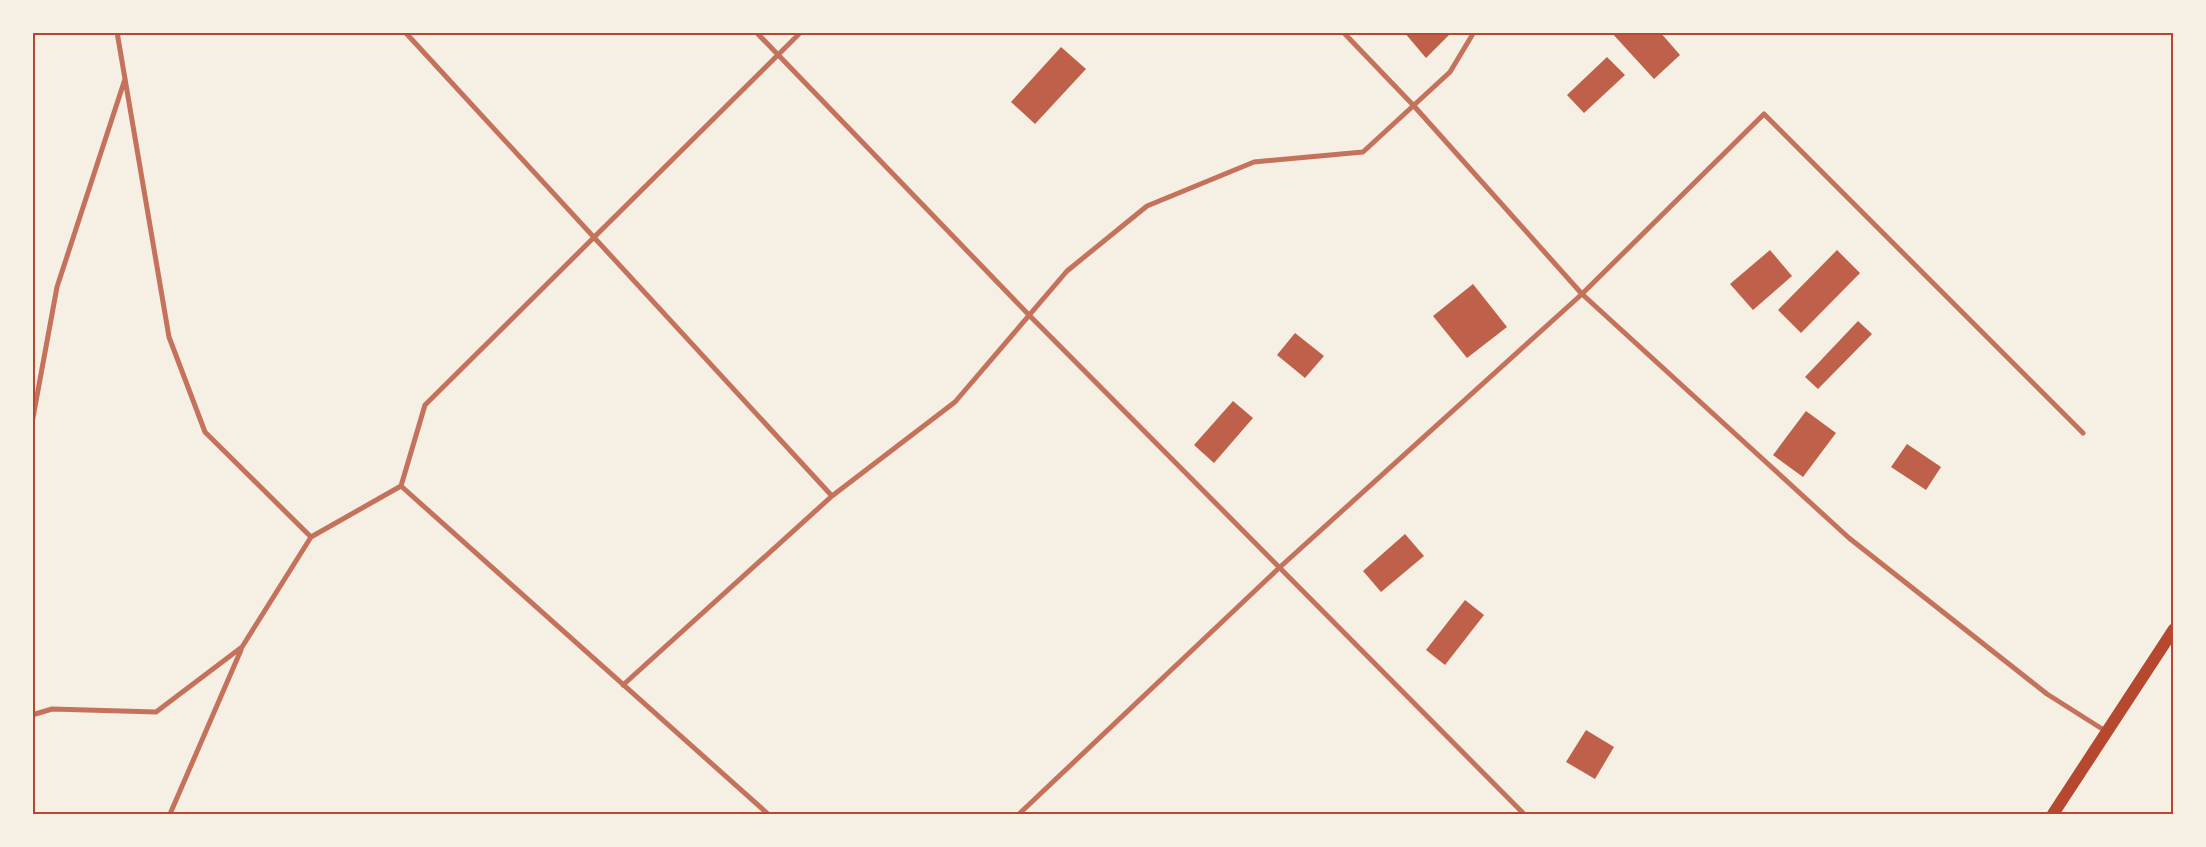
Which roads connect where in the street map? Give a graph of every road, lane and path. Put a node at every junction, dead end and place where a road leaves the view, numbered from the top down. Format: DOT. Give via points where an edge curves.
graph roads {
  1 [pos="118,32"];
  2 [pos="405,32"];
  3 [pos="756,32"];
  4 [pos="801,32"];
  5 [pos="1343,32"];
  6 [pos="1474,32"];
  7 [pos="779,55"];
  8 [pos="125,78"];
  9 [pos="1414,106"];
  10 [pos="594,238"];
  11 [pos="1582,294"];
  12 [pos="1029,315"];
  13 [pos="32,424"];
  14 [pos="2083,433"];
  15 [pos="401,486"];
  16 [pos="832,496"];
  17 [pos="311,538"];
  18 [pos="1279,568"];
  19 [pos="2174,629"];
  20 [pos="242,647"];
  21 [pos="623,685"];
  22 [pos="32,715"];
  23 [pos="2107,732"];
  24 [pos="170,814"];
  25 [pos="768,814"];
  26 [pos="1019,814"];
  27 [pos="1524,814"];
  28 [pos="2053,814"];
  1 -- 8 [label="street"];
  2 -- 10 [label="street"];
  3 -- 7 [label="street"];
  4 -- 7 [label="street"];
  5 -- 9 [label="street"];
  6 -- 9 [label="street" via="1450,72"];
  7 -- 10 [label="street"];
  7 -- 12 [label="street"];
  8 -- 13 [label="street" via="57,287"];
  8 -- 17 [label="street" via="169,337 206,432"];
  9 -- 11 [label="street"];
  9 -- 12 [label="street" via="1363,152 1254,162 1148,206 1067,270"];
  10 -- 15 [label="street" via="425,405"];
  10 -- 16 [label="street"];
  11 -- 14 [label="street" via="1764,114"];
  11 -- 18 [label="street"];
  11 -- 23 [label="street" via="1849,538 2047,694"];
  12 -- 16 [label="street" via="955,402"];
  12 -- 18 [label="street"];
  15 -- 17 [label="street"];
  15 -- 21 [label="street"];
  16 -- 21 [label="street"];
  17 -- 20 [label="street"];
  18 -- 26 [label="street"];
  18 -- 27 [label="street"];
  19 -- 23 [label="main road"];
  20 -- 22 [label="street" via="156,712 60,709"];
  20 -- 24 [label="street"];
  21 -- 25 [label="street"];
  23 -- 28 [label="main road"];
}
